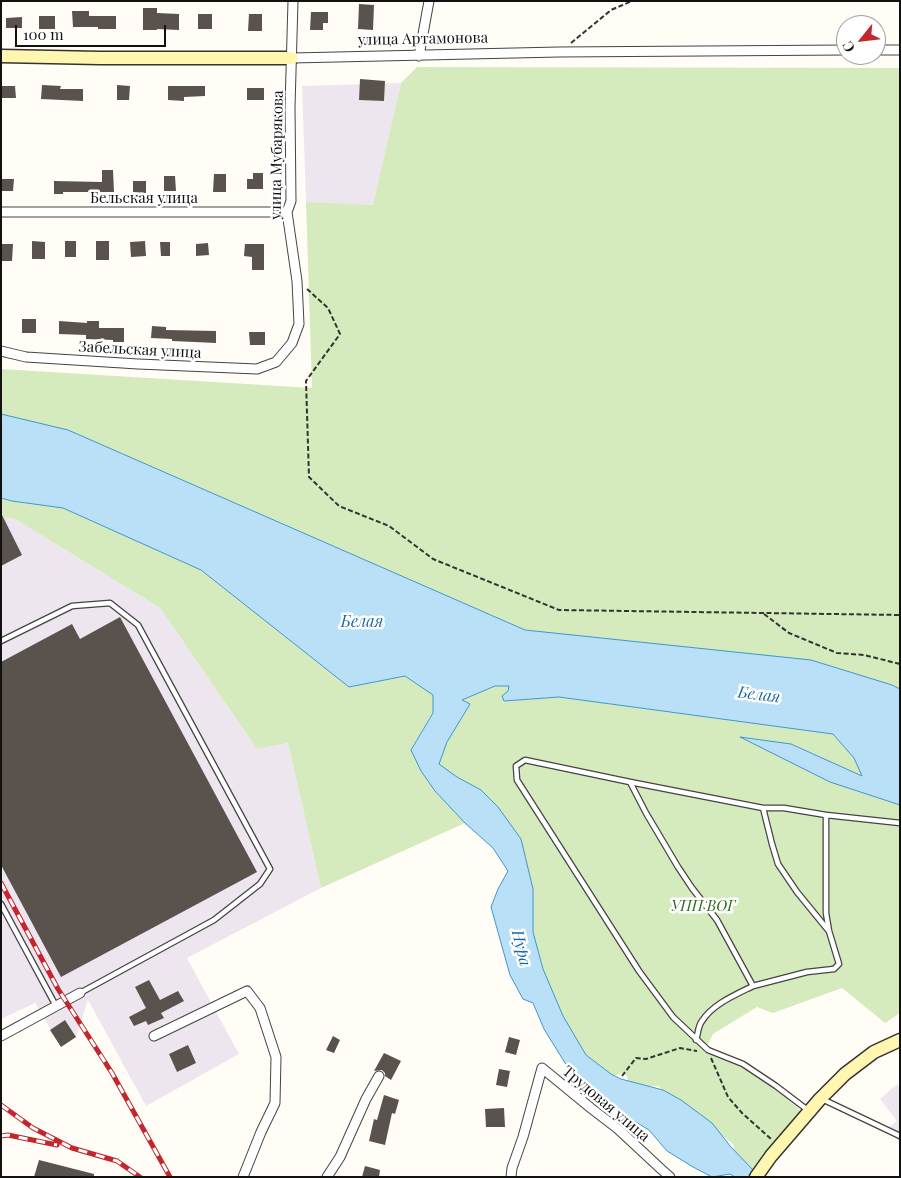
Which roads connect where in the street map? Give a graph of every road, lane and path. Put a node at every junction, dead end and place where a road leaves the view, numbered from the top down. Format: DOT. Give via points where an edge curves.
graph roads {
  1 [pos="293,1"];
  2 [pos="429,1"];
  3 [pos="632,1"];
  4 [pos="836,50"];
  5 [pos="886,50"];
  6 [pos="900,50"];
  7 [pos="559,52"];
  8 [pos="1,56"];
  9 [pos="419,56"];
  10 [pos="292,58"];
  11 [pos="1,212"];
  12 [pos="287,212"];
  13 [pos="297,281"];
  14 [pos="1,351"];
  15 [pos="276,362"];
  16 [pos="764,614"];
  17 [pos="900,615"];
  18 [pos="1,641"];
  19 [pos="900,664"];
  20 [pos="630,782"];
  21 [pos="762,808"];
  22 [pos="826,815"];
  23 [pos="900,823"];
  24 [pos="1,904"];
  25 [pos="829,931"];
  26 [pos="753,986"];
  27 [pos="80,993"];
  28 [pos="56,1006"];
  29 [pos="1,1036"];
  30 [pos="154,1036"];
  31 [pos="696,1040"];
  32 [pos="900,1040"];
  33 [pos="708,1050"];
  34 [pos="379,1076"];
  35 [pos="622,1076"];
  36 [pos="820,1099"];
  37 [pos="810,1112"];
  38 [pos="900,1136"];
  39 [pos="772,1140"];
  40 [pos="243,1177"];
  41 [pos="327,1177"];
  42 [pos="511,1177"];
  43 [pos="670,1177"];
  44 [pos="756,1177"];
  1 -- 10 [label="street, улица Мубарякова"];
  2 -- 9 [label="street"];
  3 -- 7 [label="path" via="611,10"];
  4 -- 7 [label="street, улица Артамонова"];
  5 -- 6 [label="street"];
  7 -- 9 [label="street, улица Артамонова"];
  8 -- 10 [label="street, улица Артамонова"];
  9 -- 10 [label="street, улица Артамонова"];
  10 -- 12 [label="street, улица Мубарякова" via="291,201"];
  11 -- 12 [label="street, Бельская улица"];
  12 -- 13 [label="street, улица Мубарякова"];
  13 -- 15 [label="street, улица Мубарякова" via="299,324 292,343"];
  13 -- 16 [label="path" via="328,308 340,334 306,381 309,477 339,506 389,526 433,559 559,610"];
  14 -- 15 [label="street, Забельская улица" via="26,357 257,369"];
  16 -- 17 [label="path"];
  16 -- 19 [label="path" via="789,633 837,653 864,655"];
  18 -- 27 [label="lane" via="72,606 110,603 138,625 270,869 260,884 214,920"];
  20 -- 21 [label="lane"];
  20 -- 26 [label="lane" via="678,867 717,920"];
  20 -- 31 [label="lane" via="525,760 516,766 517,780 639,971 673,1017"];
  21 -- 22 [label="lane"];
  21 -- 25 [label="lane" via="778,864"];
  22 -- 23 [label="lane"];
  22 -- 25 [label="lane" via="826,913"];
  24 -- 28 [label="lane"];
  25 -- 26 [label="lane" via="839,964 834,968"];
  26 -- 31 [label="lane" via="710,1011 700,1023"];
  27 -- 28 [label="street"];
  28 -- 29 [label="street"];
  30 -- 40 [label="street" via="246,992 260,1008 276,1057 275,1103"];
  31 -- 33 [label="lane"];
  32 -- 36 [label="street" via="874,1052"];
  33 -- 35 [label="path" via="680,1048 636,1058"];
  33 -- 37 [label="lane" via="743,1064"];
  33 -- 39 [label="path" via="728,1096 742,1114"];
  34 -- 41 [label="street"];
  36 -- 37 [label="street"];
  36 -- 38 [label="lane"];
  37 -- 44 [label="street"];
  42 -- 43 [label="street, Трудовая улица" via="542,1068 618,1129"];
}
